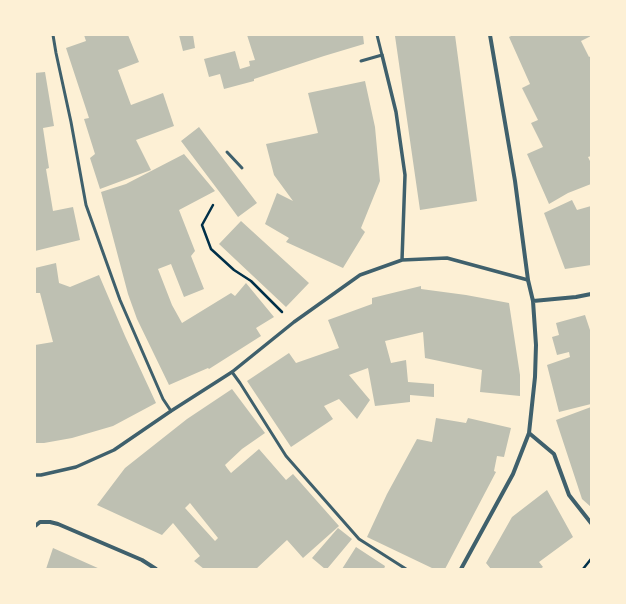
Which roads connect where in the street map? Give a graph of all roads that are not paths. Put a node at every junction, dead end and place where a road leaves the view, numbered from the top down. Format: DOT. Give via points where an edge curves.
graph roads {
  1 [pos="53,35"];
  2 [pos="377,35"];
  3 [pos="490,35"];
  4 [pos="382,55"];
  5 [pos="361,61"];
  6 [pos="227,152"];
  7 [pos="242,168"];
  8 [pos="402,260"];
  9 [pos="528,280"];
  10 [pos="591,294"];
  11 [pos="533,301"];
  12 [pos="232,372"];
  13 [pos="170,411"];
  14 [pos="529,433"];
  15 [pos="35,475"];
  16 [pos="591,523"];
  17 [pos="35,526"];
  18 [pos="156,569"];
  19 [pos="406,569"];
  20 [pos="461,569"];
  1 -- 13 [label="lane" via="86,204 120,300"];
  2 -- 4 [label="lane"];
  3 -- 9 [label="street" via="515,181"];
  4 -- 5 [label="lane"];
  4 -- 8 [label="street" via="396,112 405,175"];
  6 -- 7 [label="lane"];
  8 -- 9 [label="street" via="447,258"];
  8 -- 12 [label="street" via="360,275 294,322"];
  9 -- 11 [label="street"];
  10 -- 11 [label="street"];
  11 -- 14 [label="street" via="536,345"];
  12 -- 13 [label="street"];
  12 -- 19 [label="lane" via="286,456 359,539"];
  13 -- 15 [label="street" via="114,450 76,467"];
  14 -- 16 [label="street" via="554,454 569,495"];
  14 -- 20 [label="street" via="513,474"];
  17 -- 18 [label="street" via="40,522 58,524 142,560"];
}
